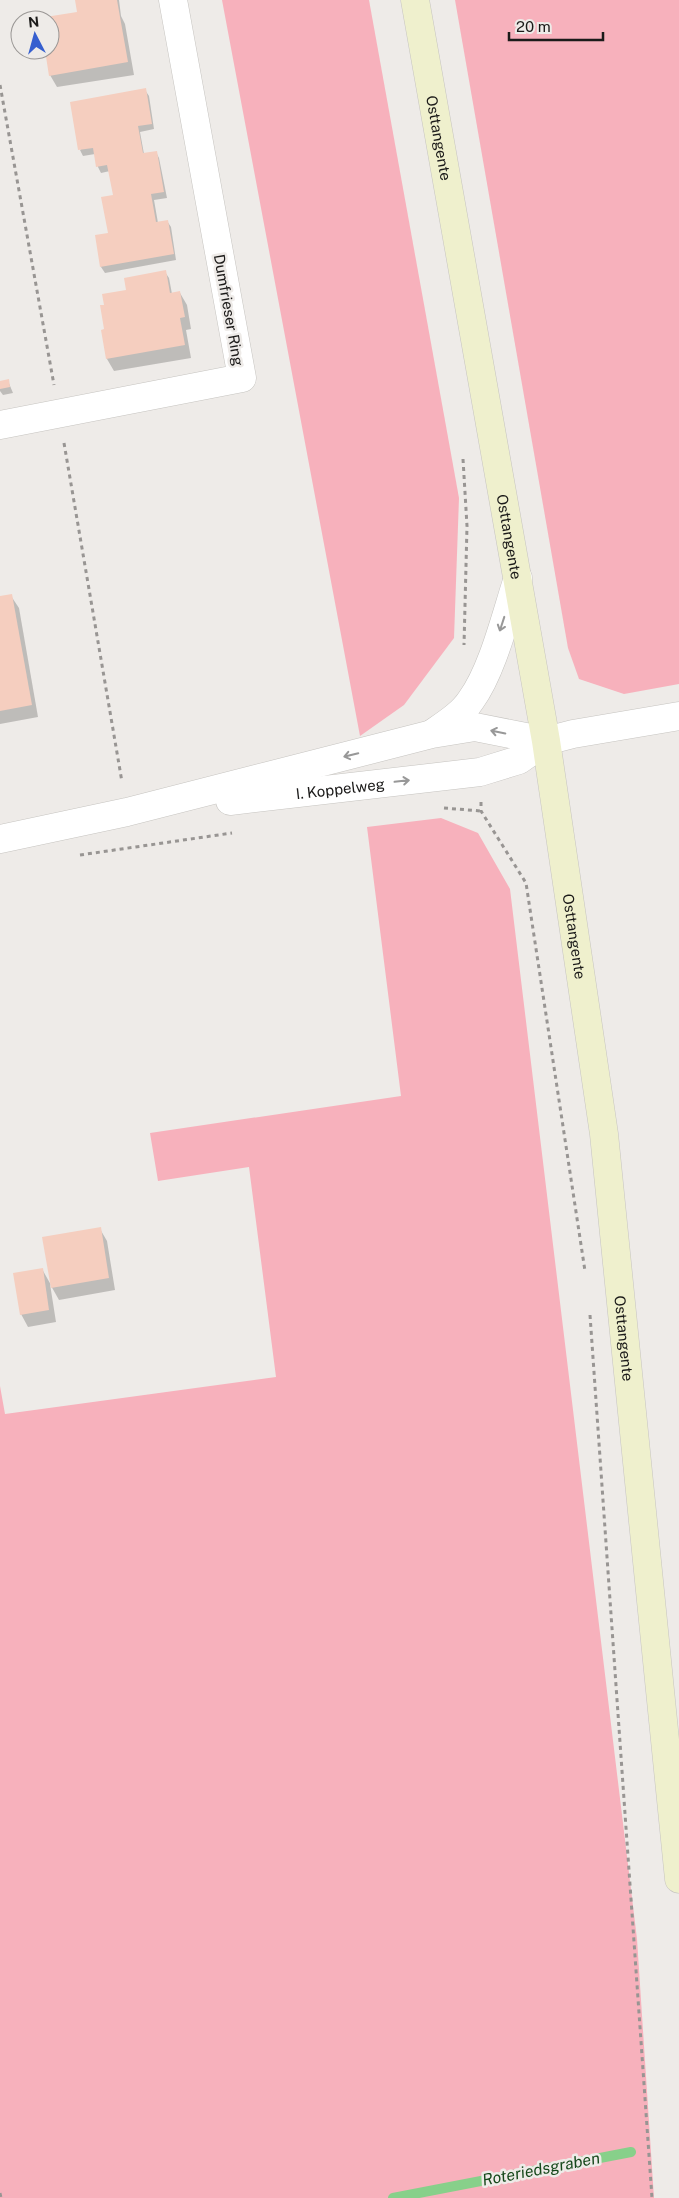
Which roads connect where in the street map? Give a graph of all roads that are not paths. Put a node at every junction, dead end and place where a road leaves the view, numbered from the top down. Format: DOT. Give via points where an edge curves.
graph roads {
  1 [pos="173,0"];
  2 [pos="415,0"];
  3 [pos="0,425"];
  4 [pos="518,578"];
  5 [pos="679,716"];
  6 [pos="432,734"];
  7 [pos="546,741"];
  8 [pos="127,812"];
  9 [pos="0,839"];
  10 [pos="679,1879"];
  1 -- 3 [label="street, Dumfrieser Ring" via="242,378"];
  2 -- 4 [label="main road, Osttangente"];
  4 -- 6 [label="street, I. Koppelweg, one-way" via="488,667 471,700"];
  4 -- 7 [label="main road, Osttangente"];
  5 -- 7 [label="street, I. Koppelweg"];
  7 -- 6 [label="street, I. Koppelweg, one-way" via="475,727"];
  6 -- 8 [label="street, I. Koppelweg, one-way"];
  8 -- 7 [label="street, I. Koppelweg, one-way" via="480,772 519,760"];
  7 -- 10 [label="main road, Osttangente" via="604,1134"];
  8 -- 9 [label="street, I. Koppelweg"];
}
